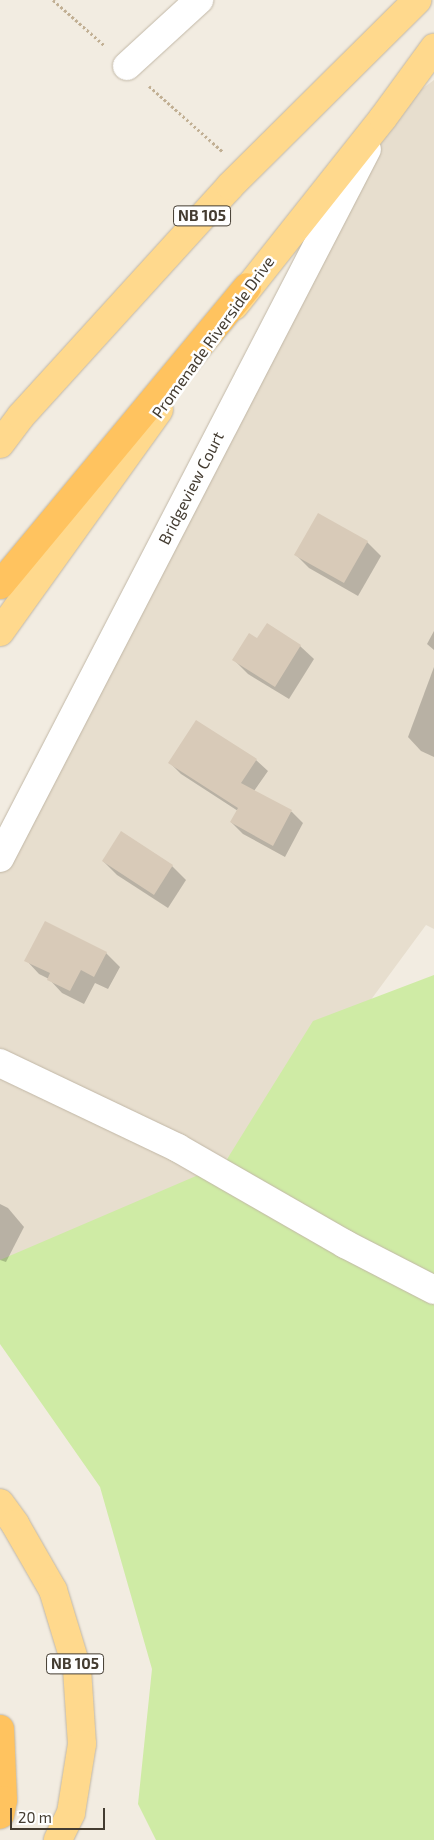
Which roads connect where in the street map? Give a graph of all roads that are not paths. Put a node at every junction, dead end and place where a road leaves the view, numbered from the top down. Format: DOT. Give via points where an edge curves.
graph roads {
  1 [pos="199,0"];
  2 [pos="417,0"];
  3 [pos="434,48"];
  4 [pos="127,66"];
  5 [pos="383,118"];
  6 [pos="247,287"];
  7 [pos="0,444"];
  8 [pos="0,585"];
  9 [pos="0,632"];
  10 [pos="0,858"];
  11 [pos="0,1064"];
  12 [pos="434,1290"];
  13 [pos="0,1503"];
  14 [pos="0,1729"];
  15 [pos="0,1815"];
  16 [pos="58,1840"];
  1 -- 4 [label="street"];
  2 -- 7 [label="main road, NB 105" via="230,186 21,416"];
  3 -- 5 [label="main road, Promenade Riverside Drive"];
  5 -- 6 [label="main road, Promenade Riverside Drive"];
  5 -- 10 [label="street, Bridgeview Court"];
  6 -- 8 [label="highway"];
  6 -- 9 [label="main road, Promenade Riverside Drive"];
  11 -- 12 [label="street" via="178,1148 345,1244"];
  13 -- 16 [label="main road, NB 105" via="53,1590 77,1668 82,1744 71,1813"];
  14 -- 15 [label="highway" via="3,1800"];
}
